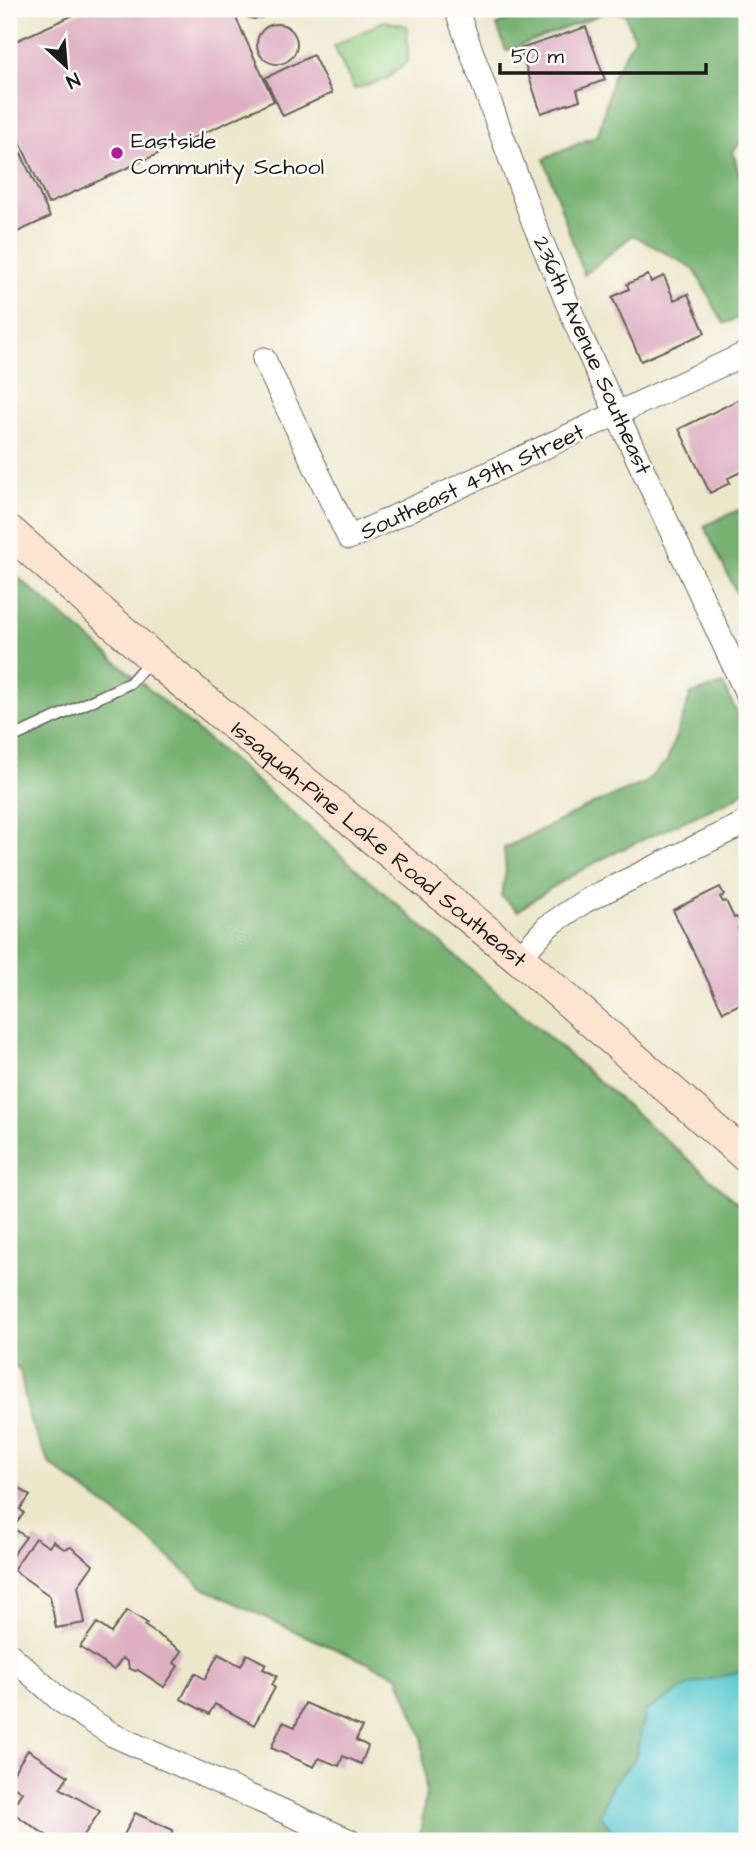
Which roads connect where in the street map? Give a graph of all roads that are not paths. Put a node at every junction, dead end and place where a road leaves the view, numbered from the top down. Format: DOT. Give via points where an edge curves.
graph roads {
  1 [pos="456,9"];
  2 [pos="747,353"];
  3 [pos="264,359"];
  4 [pos="618,414"];
  5 [pos="9,531"];
  6 [pos="153,658"];
  7 [pos="747,694"];
  8 [pos="9,738"];
  9 [pos="747,822"];
  10 [pos="519,958"];
  11 [pos="747,1157"];
  12 [pos="9,1654"];
  13 [pos="326,1837"];
  14 [pos="350,1841"];
  1 -- 4 [label="street, 236th Avenue Southeast" via="533,221"];
  2 -- 4 [label="street, Southeast 49th Street"];
  3 -- 4 [label="street, Southeast 49th Street" via="349,538"];
  4 -- 7 [label="street, 236th Avenue Southeast"];
  5 -- 6 [label="main road, Issaquah-Pine Lake Road Southeast"];
  6 -- 8 [label="lane" via="130,683"];
  6 -- 10 [label="main road, Issaquah-Pine Lake Road Southeast"];
  9 -- 10 [label="street" via="585,901 548,926"];
  10 -- 11 [label="main road, Issaquah-Pine Lake Road Southeast"];
  12 -- 13 [label="street" via="61,1701 113,1735"];
  13 -- 14 [label="street"];
}
